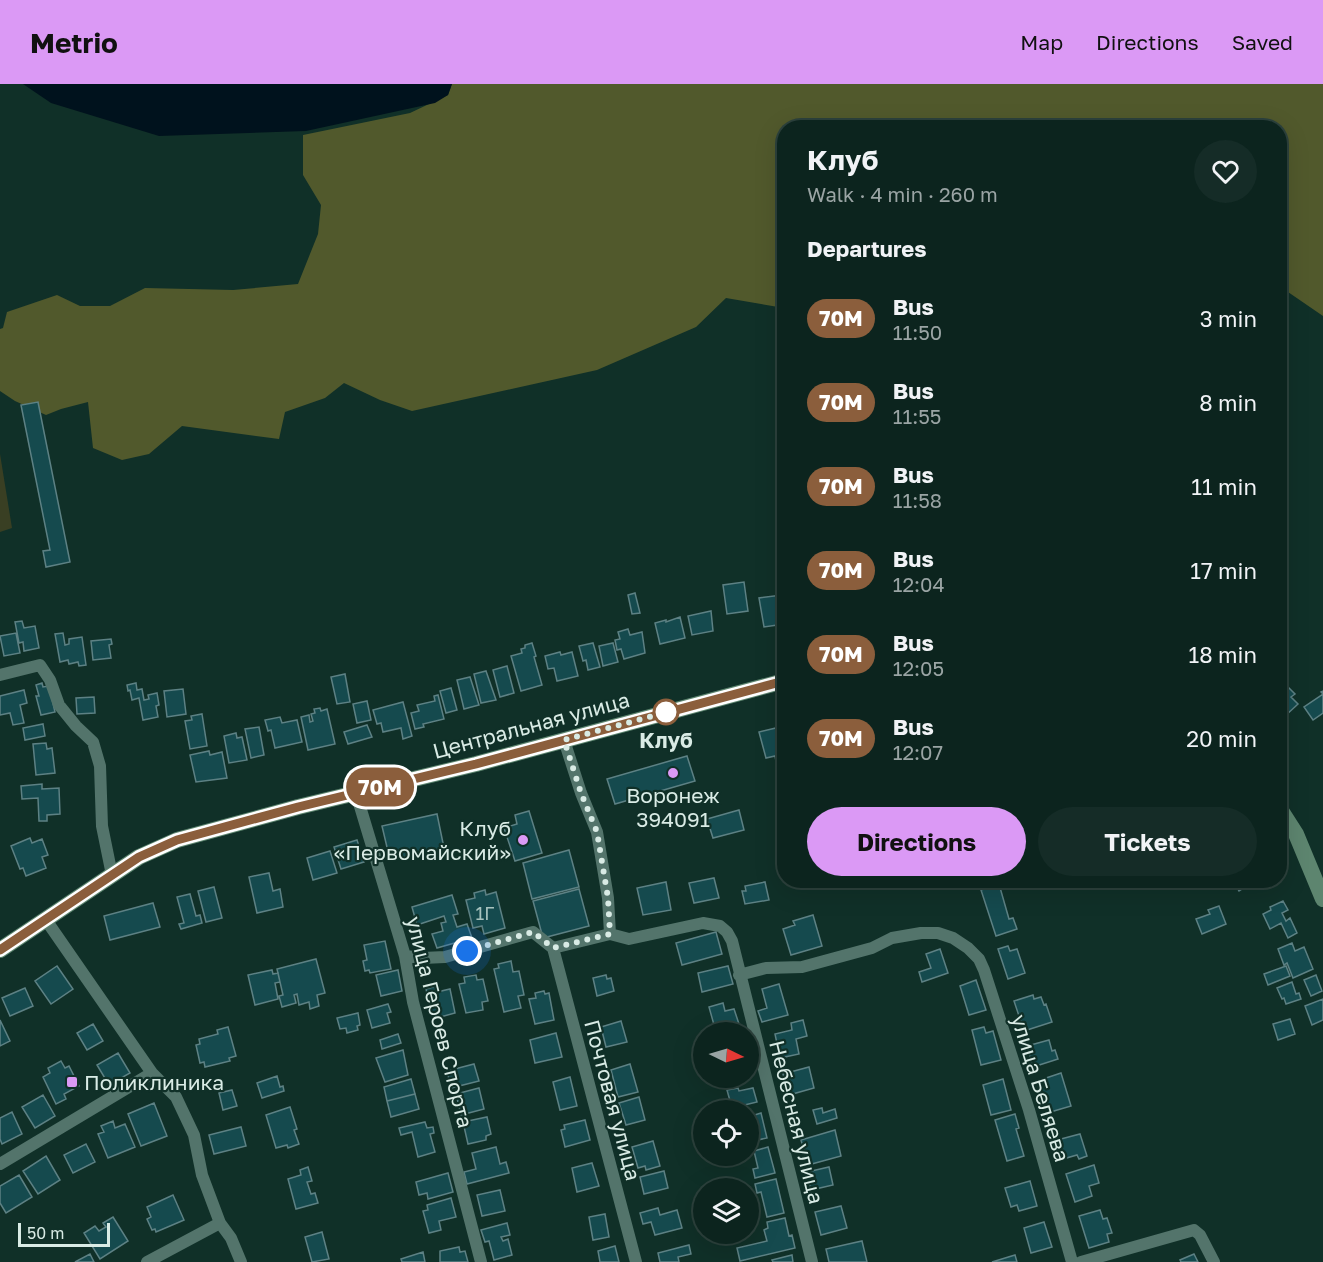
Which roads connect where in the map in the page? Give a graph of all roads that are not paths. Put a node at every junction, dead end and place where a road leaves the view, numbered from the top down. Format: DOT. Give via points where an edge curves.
graph roads {
  1 [pos="0,675"];
  2 [pos="777,683"];
  3 [pos="564,740"];
  4 [pos="356,794"];
  5 [pos="1287,820"];
  6 [pos="112,875"];
  7 [pos="1323,899"];
  8 [pos="46,920"];
  9 [pos="610,934"];
  10 [pos="553,948"];
  11 [pos="0,950"];
  12 [pos="405,956"];
  13 [pos="739,975"];
  14 [pos="152,1073"];
  15 [pos="0,1164"];
  16 [pos="220,1223"];
  17 [pos="147,1262"];
  18 [pos="241,1262"];
  19 [pos="481,1262"];
  20 [pos="636,1262"];
  21 [pos="812,1262"];
  22 [pos="1072,1262"];
  23 [pos="1081,1262"];
  24 [pos="1214,1262"];
  1 -- 6 [label="street" via="40,664 59,705 93,742"];
  2 -- 3 [label="street, Центральная улица"];
  3 -- 4 [label="street, Центральная улица"];
  3 -- 9 [label="street" via="597,832"];
  4 -- 6 [label="street, Центральная улица" via="177,840 139,857"];
  4 -- 12 [label="street, улица Героев Спорта"];
  5 -- 7 [label="street"];
  6 -- 8 [label="street, Центральная улица"];
  8 -- 11 [label="street, Центральная улица"];
  8 -- 14 [label="street"];
  9 -- 10 [label="street"];
  9 -- 13 [label="street, Небесная улица" via="629,939 703,923 720,926 732,941"];
  10 -- 12 [label="street" via="533,932 445,957"];
  10 -- 20 [label="street, Почтовая улица"];
  12 -- 19 [label="street, улица Героев Спорта" via="413,1002"];
  13 -- 21 [label="street, Небесная улица"];
  13 -- 22 [label="street, улица Беляева" via="766,968 802,967 872,948 891,938 921,933 938,933 968,948 984,970"];
  14 -- 15 [label="street"];
  14 -- 16 [label="street" via="176,1097 194,1135 202,1175"];
  16 -- 17 [label="street"];
  16 -- 18 [label="street"];
  23 -- 24 [label="street" via="1194,1230"];
}
